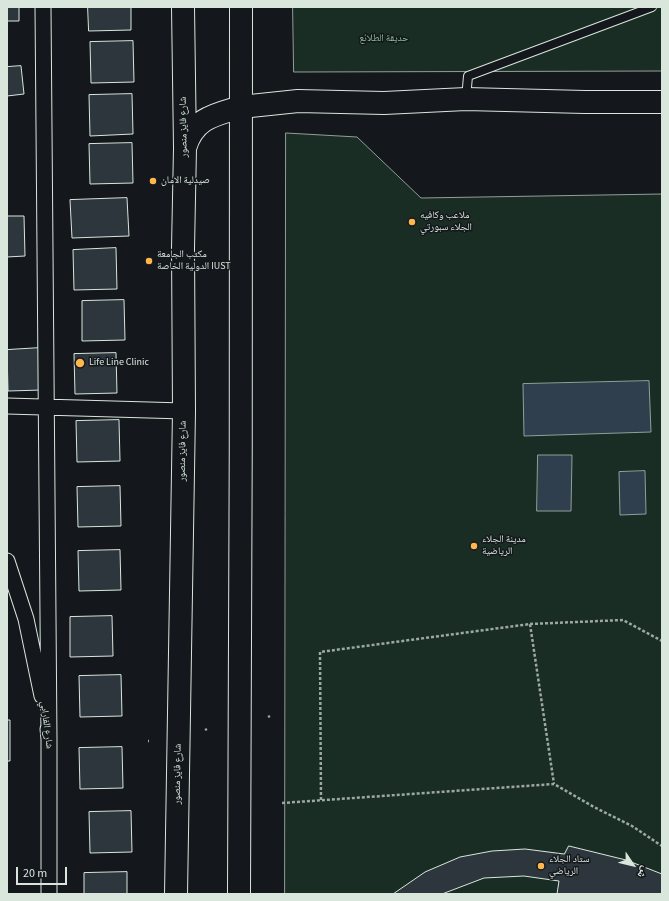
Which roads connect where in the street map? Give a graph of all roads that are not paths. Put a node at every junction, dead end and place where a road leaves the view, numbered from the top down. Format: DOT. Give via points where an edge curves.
graph roads {
  1 [pos="43,7"];
  2 [pos="183,7"];
  3 [pos="240,7"];
  4 [pos="652,7"];
  5 [pos="466,99"];
  6 [pos="662,102"];
  7 [pos="241,107"];
  8 [pos="185,148"];
  9 [pos="7,406"];
  10 [pos="46,406"];
  11 [pos="184,411"];
  12 [pos="7,560"];
  13 [pos="49,739"];
  14 [pos="49,894"];
  15 [pos="176,894"];
  16 [pos="239,894"];
  1 -- 10 [label="street"];
  2 -- 8 [label="main road, شارع فايز منصور"];
  3 -- 7 [label="main road"];
  4 -- 5 [label="lane" via="468,76"];
  5 -- 6 [label="main road"];
  5 -- 7 [label="main road" via="384,102 298,101"];
  7 -- 8 [label="main road" via="203,120 191,132"];
  7 -- 16 [label="main road"];
  8 -- 11 [label="main road, شارع فايز منصور"];
  9 -- 10 [label="street"];
  10 -- 11 [label="street"];
  10 -- 13 [label="street"];
  11 -- 15 [label="main road, شارع فايز منصور"];
  12 -- 13 [label="street, شارع الفارابي" via="26,619"];
  13 -- 14 [label="street, شارع الفارابي"];
}
